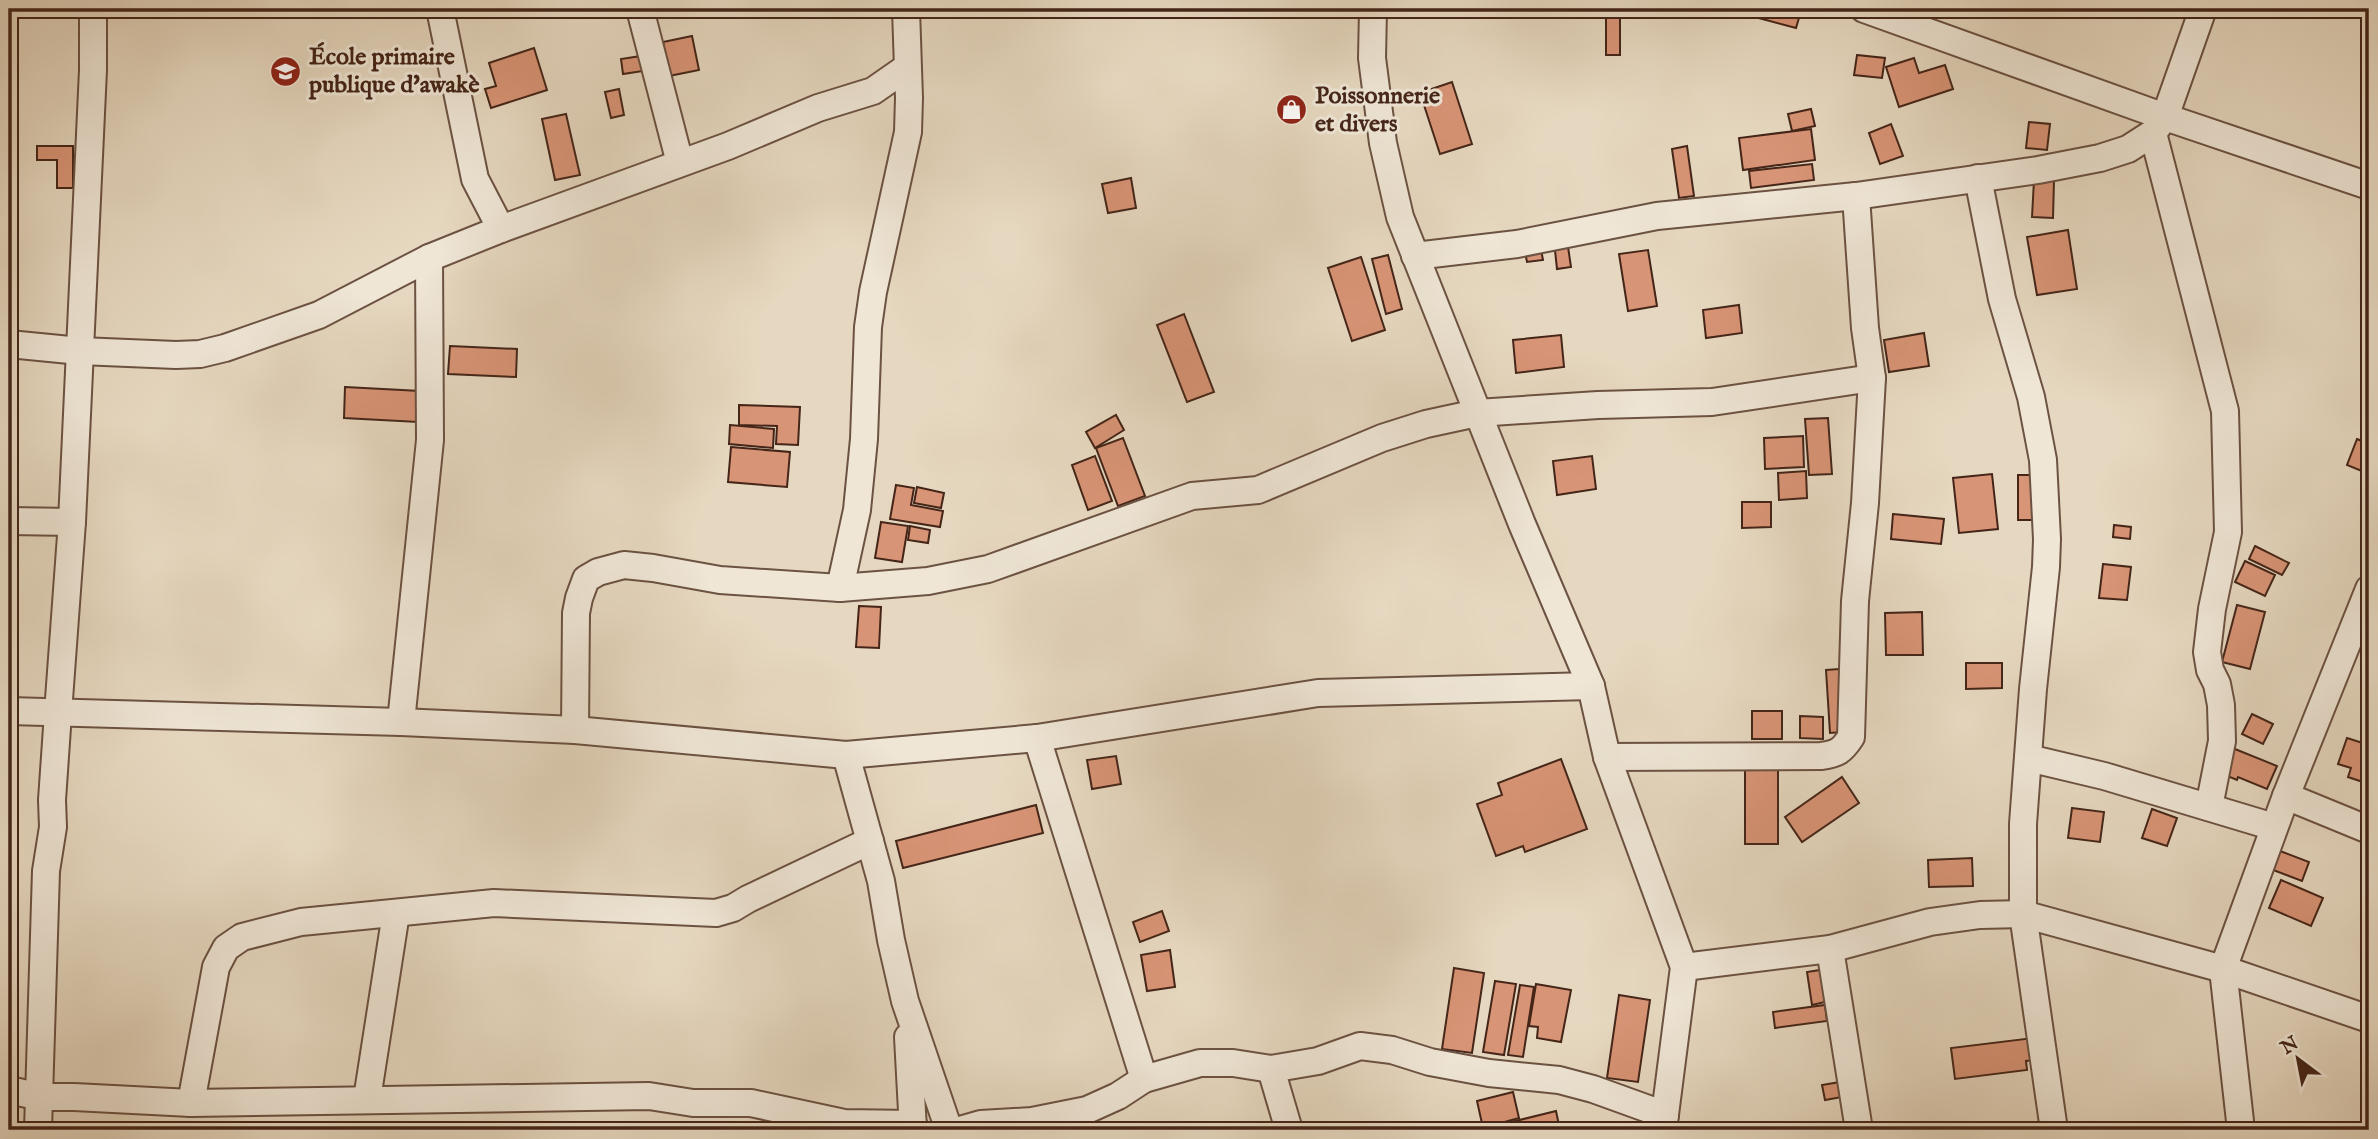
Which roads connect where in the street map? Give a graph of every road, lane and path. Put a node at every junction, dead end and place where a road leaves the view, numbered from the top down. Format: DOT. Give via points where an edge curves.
graph roads {
  1 [pos="93,9"];
  2 [pos="440,9"];
  3 [pos="640,9"];
  4 [pos="906,9"];
  5 [pos="1373,9"];
  6 [pos="1864,9"];
  7 [pos="2203,9"];
  8 [pos="906,68"];
  9 [pos="2159,125"];
  10 [pos="680,163"];
  11 [pos="1978,178"];
  12 [pos="2369,186"];
  13 [pos="1856,196"];
  14 [pos="501,229"];
  15 [pos="1415,256"];
  16 [pos="429,258"];
  17 [pos="9,344"];
  18 [pos="80,351"];
  19 [pos="1872,378"];
  20 [pos="1477,413"];
  21 [pos="9,521"];
  22 [pos="72,522"];
  23 [pos="840,588"];
  24 [pos="2369,589"];
  25 [pos="1591,686"];
  26 [pos="9,711"];
  27 [pos="58,713"];
  28 [pos="401,722"];
  29 [pos="575,730"];
  30 [pos="1037,738"];
  31 [pos="846,755"];
  32 [pos="1607,757"];
  33 [pos="2028,758"];
  34 [pos="2286,796"];
  35 [pos="2208,807"];
  36 [pos="2274,827"];
  37 [pos="2369,830"];
  38 [pos="870,841"];
  39 [pos="396,913"];
  40 [pos="2023,914"];
  41 [pos="1830,949"];
  42 [pos="1684,967"];
  43 [pos="2222,969"];
  44 [pos="905,1001"];
  45 [pos="2369,1019"];
  46 [pos="1271,1069"];
  47 [pos="1144,1079"];
  48 [pos="9,1090"];
  49 [pos="41,1097"];
  50 [pos="367,1099"];
  51 [pos="191,1103"];
  52 [pos="1664,1123"];
  53 [pos="913,1127"];
  54 [pos="38,1130"];
  55 [pos="949,1130"];
  56 [pos="960,1130"];
  57 [pos="1289,1130"];
  58 [pos="1859,1130"];
  59 [pos="2054,1130"];
  60 [pos="2241,1130"];
  1 -- 18 [label="street"];
  2 -- 14 [label="street" via="475,179"];
  3 -- 10 [label="street"];
  4 -- 8 [label="street"];
  5 -- 15 [label="street" via="1372,58 1383,144 1400,217"];
  6 -- 9 [label="street"];
  7 -- 9 [label="street"];
  8 -- 10 [label="street" via="873,91"];
  8 -- 23 [label="street" via="908,132 873,292 857,510"];
  9 -- 11 [label="street" via="2127,149 2099,158"];
  9 -- 12 [label="street"];
  9 -- 35 [label="street" via="2225,411 2228,532 2207,653 2221,705 2222,741"];
  10 -- 14 [label="street"];
  11 -- 13 [label="street"];
  11 -- 33 [label="street" via="2002,299 2031,397 2043,460 2046,567"];
  13 -- 15 [label="street" via="1657,216 1517,244"];
  13 -- 19 [label="street"];
  14 -- 16 [label="street"];
  15 -- 20 [label="street"];
  16 -- 18 [label="street" via="319,315 225,348 176,355"];
  16 -- 28 [label="street" via="430,440"];
  17 -- 18 [label="street"];
  18 -- 22 [label="street"];
  19 -- 20 [label="street" via="1712,402"];
  19 -- 32 [label="street" via="1855,601 1851,737 1843,750 1821,756"];
  20 -- 23 [label="street" via="1382,438 1258,490 1173,502 988,569 928,581"];
  20 -- 25 [label="street"];
  21 -- 22 [label="street"];
  22 -- 27 [label="street"];
  23 -- 29 [label="street" via="720,580 624,565 598,572 586,579 576,613"];
  24 -- 34 [label="street"];
  25 -- 30 [label="street" via="1318,693"];
  25 -- 32 [label="street"];
  26 -- 27 [label="street"];
  27 -- 28 [label="street"];
  27 -- 49 [label="street" via="53,827 46,871"];
  28 -- 29 [label="street"];
  29 -- 31 [label="street"];
  30 -- 31 [label="street"];
  30 -- 47 [label="street"];
  31 -- 38 [label="street"];
  32 -- 42 [label="street"];
  33 -- 35 [label="street"];
  33 -- 40 [label="street"];
  34 -- 36 [label="street"];
  34 -- 37 [label="street"];
  35 -- 36 [label="street"];
  36 -- 43 [label="street"];
  38 -- 39 [label="street" via="716,913 494,903"];
  38 -- 44 [label="street"];
  39 -- 50 [label="street"];
  39 -- 51 [label="street" via="301,922 243,937 226,948 216,967"];
  40 -- 41 [label="street" via="1930,922"];
  40 -- 43 [label="street"];
  40 -- 59 [label="street"];
  41 -- 42 [label="street"];
  41 -- 58 [label="street"];
  42 -- 52 [label="street"];
  43 -- 45 [label="street"];
  43 -- 60 [label="street"];
  44 -- 53 [label="street"];
  44 -- 55 [label="street"];
  46 -- 47 [label="street" via="1200,1063"];
  46 -- 52 [label="street" via="1318,1061 1360,1046 1392,1050 1430,1062 1593,1089"];
  46 -- 57 [label="street"];
  47 -- 56 [label="street" via="1087,1110"];
  48 -- 49 [label="street"];
  49 -- 51 [label="street"];
  49 -- 54 [label="street"];
  50 -- 51 [label="street"];
  50 -- 53 [label="street" via="649,1096 693,1103 751,1103 844,1123"];
}
